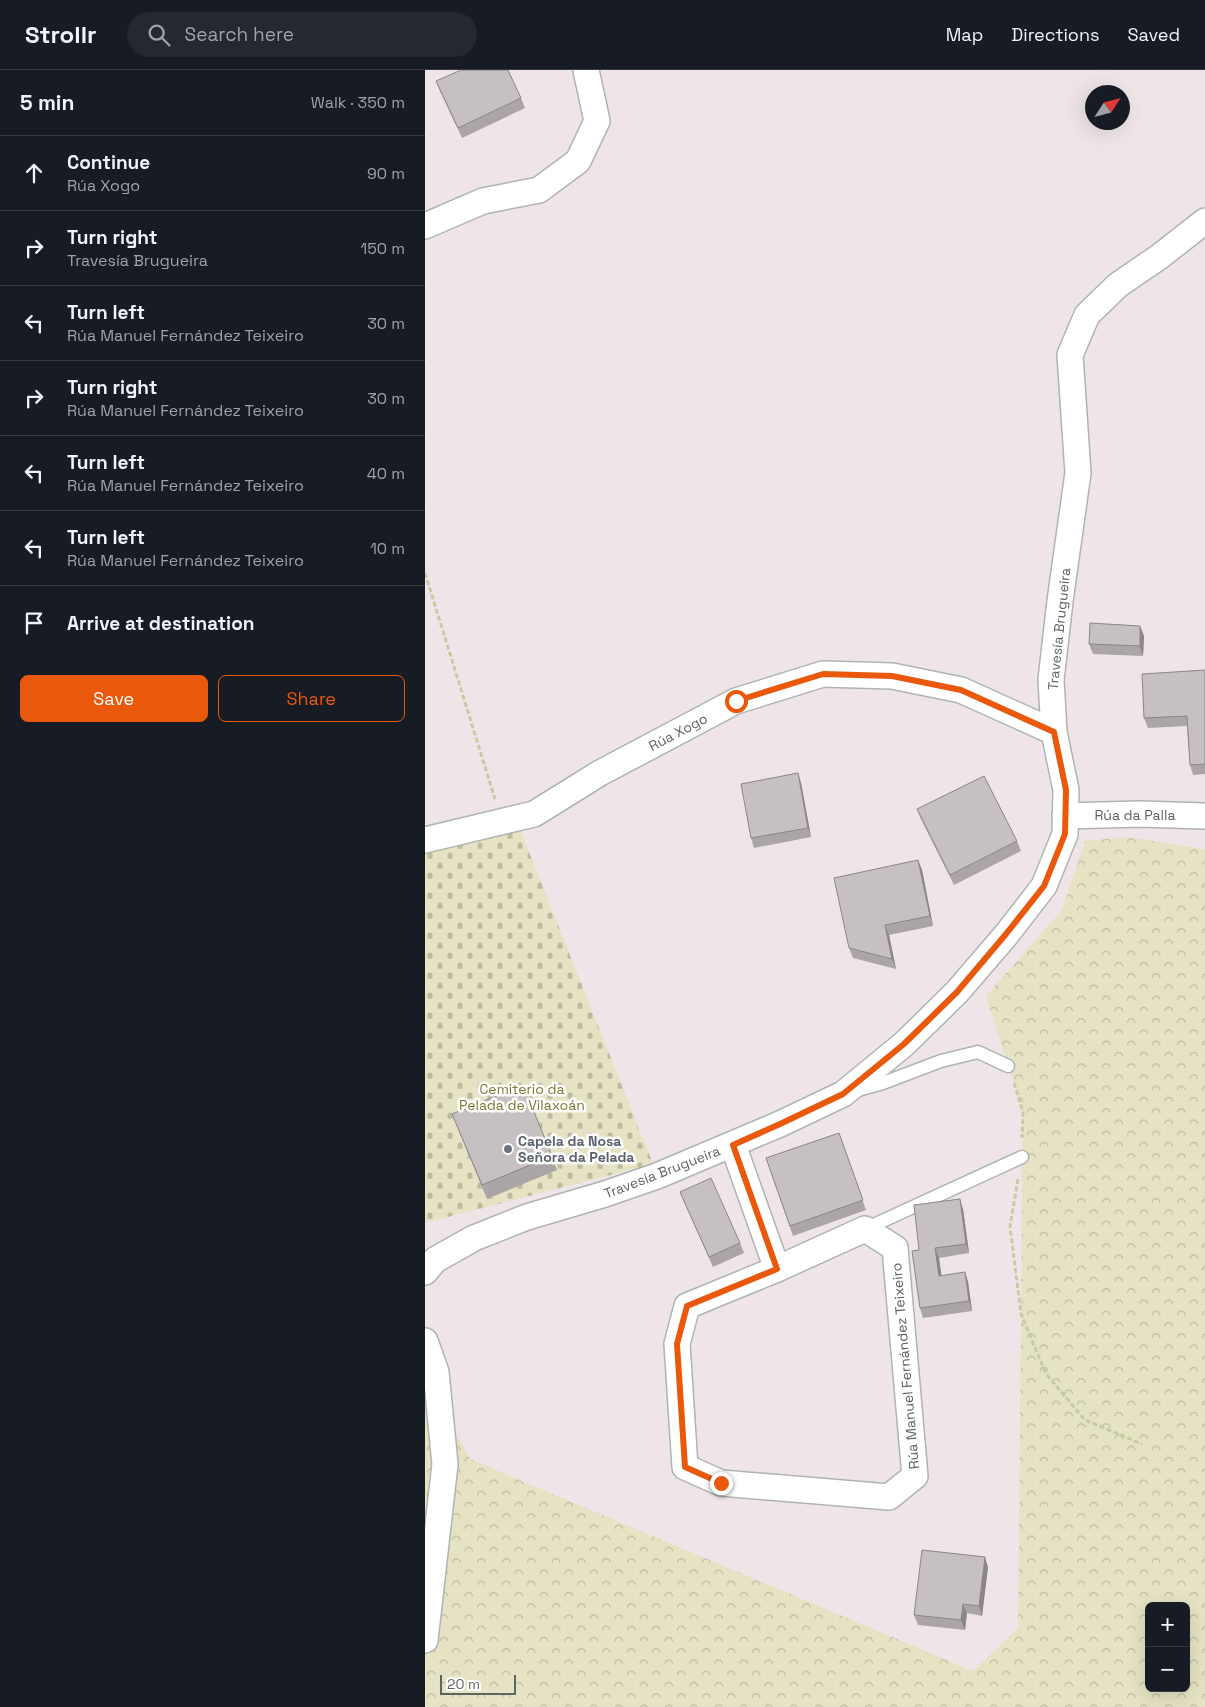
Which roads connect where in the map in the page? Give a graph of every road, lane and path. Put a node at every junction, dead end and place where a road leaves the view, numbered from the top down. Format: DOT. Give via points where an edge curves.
graph roads {
  1 [pos="586,70"];
  2 [pos="1205,221"];
  3 [pos="425,226"];
  4 [pos="425,573"];
  5 [pos="1054,732"];
  6 [pos="1065,816"];
  7 [pos="1205,816"];
  8 [pos="503,821"];
  9 [pos="425,840"];
  10 [pos="1008,1066"];
  11 [pos="843,1094"];
  12 [pos="733,1145"];
  13 [pos="1022,1157"];
  14 [pos="865,1229"];
  15 [pos="777,1269"];
  16 [pos="425,1272"];
  17 [pos="425,1341"];
  18 [pos="1142,1444"];
  19 [pos="425,1640"];
  1 -- 3 [label="street" via="597,121 578,161 539,190 483,201"];
  2 -- 5 [label="street, Travesía Brugueira" via="1118,285 1087,315 1070,355 1078,473 1051,680"];
  4 -- 8 [label="path"];
  5 -- 6 [label="street, Travesía Brugueira" via="1066,790"];
  5 -- 8 [label="street, Rúa Xogo" via="961,690 892,676 823,674 736,701 601,773 534,814"];
  6 -- 7 [label="street, Rúa da Palla"];
  6 -- 11 [label="street, Travesía Brugueira" via="1065,834 1044,886 1006,934 957,992 904,1044"];
  8 -- 9 [label="street, Rúa Xogo"];
  10 -- 11 [label="lane" via="977,1052"];
  10 -- 13 [label="path" via="1023,1112"];
  11 -- 12 [label="street, Travesía Brugueira"];
  12 -- 15 [label="street"];
  12 -- 16 [label="street, Travesía Brugueira" via="649,1179 527,1217 473,1238 435,1260"];
  13 -- 14 [label="lane"];
  13 -- 18 [label="path" via="1010,1226 1021,1314 1046,1374 1085,1420"];
  14 -- 15 [label="street, Rúa Manuel Fernández Teixeiro"];
  14 -- 15 [label="street, Rúa Manuel Fernández Teixeiro" via="895,1248 915,1476 889,1496 721,1483 685,1467 677,1344 687,1306"];
  17 -- 19 [label="street" via="436,1372 445,1464"];
}
